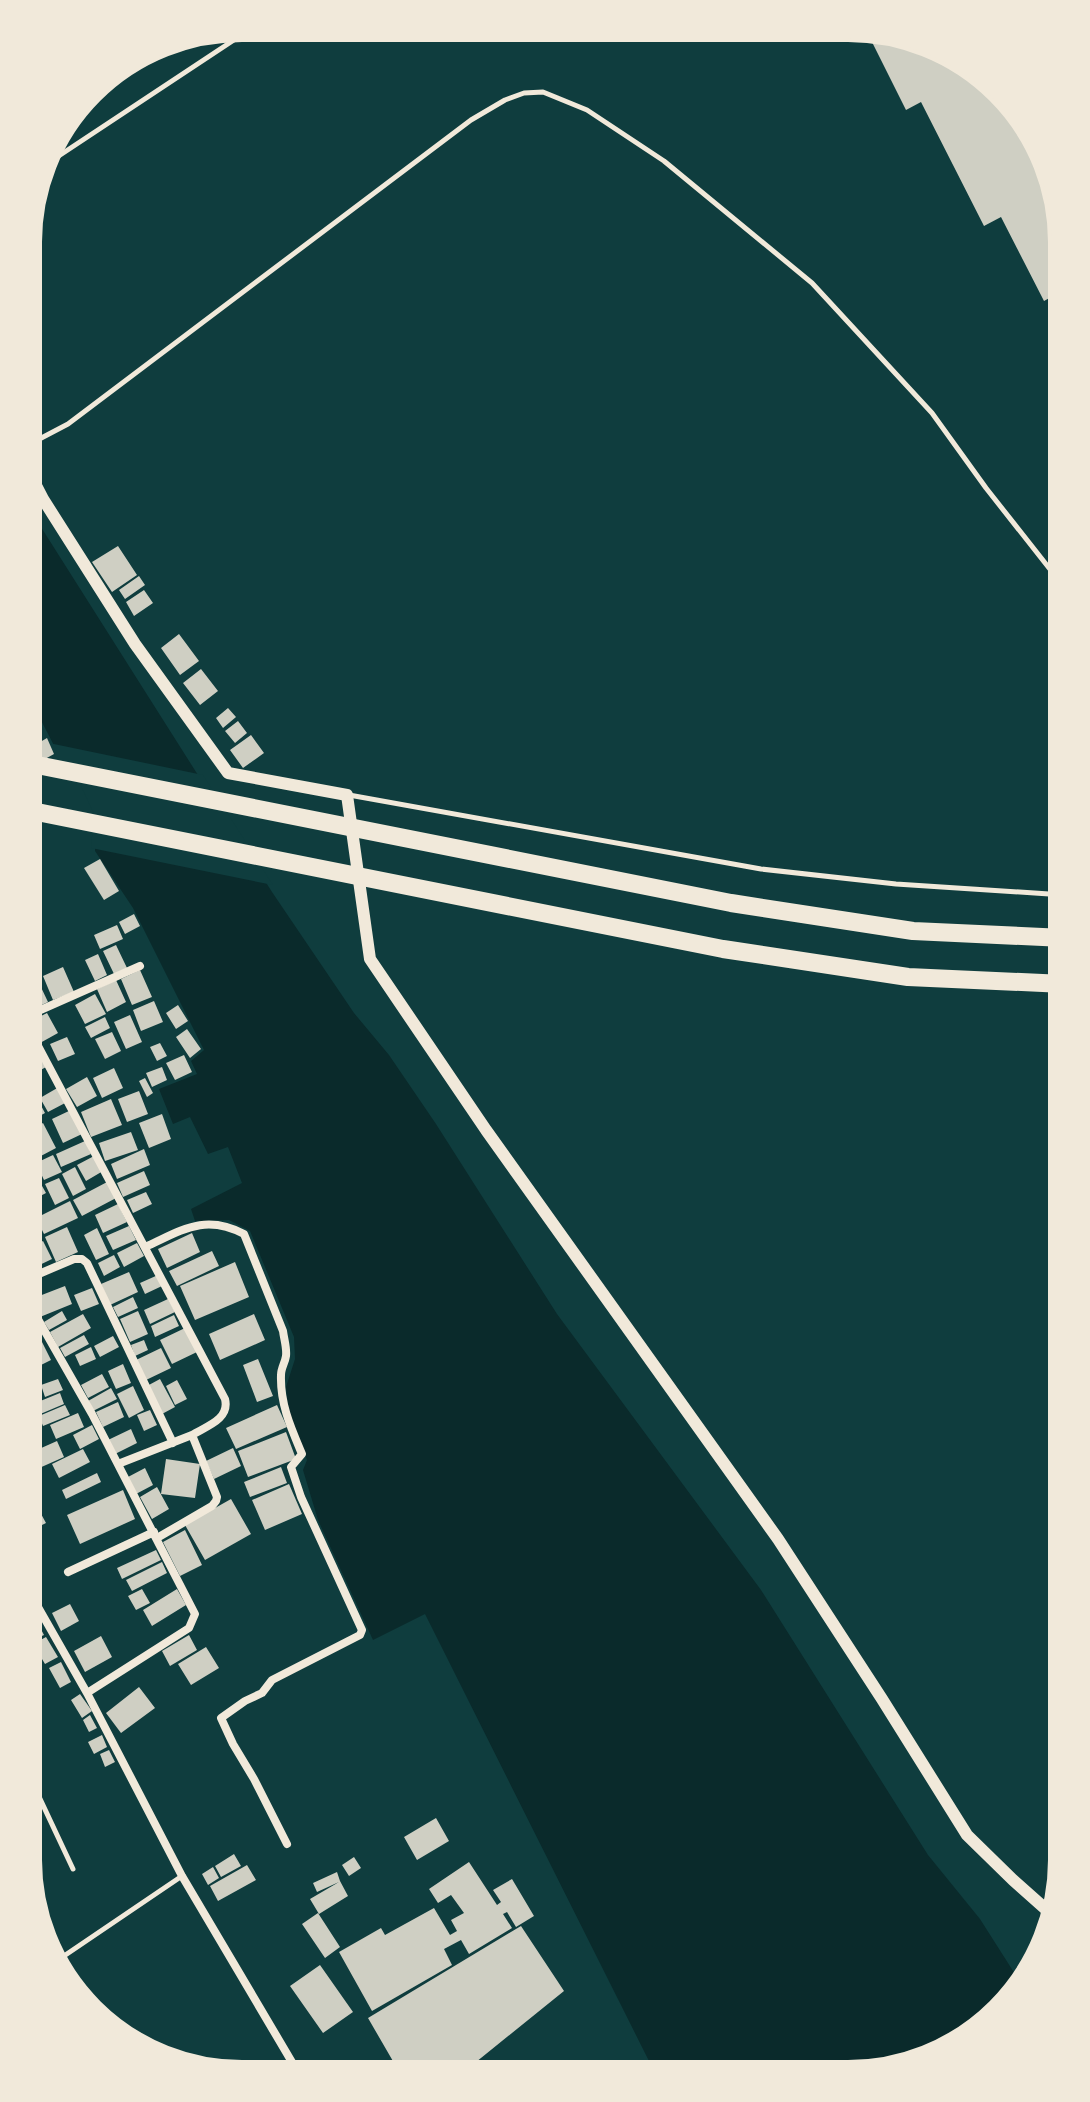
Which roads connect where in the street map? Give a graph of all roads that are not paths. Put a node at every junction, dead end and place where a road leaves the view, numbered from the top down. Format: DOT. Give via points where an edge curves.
graph roads {
  1 [pos="234,40"];
  2 [pos="60,155"];
  3 [pos="40,439"];
  4 [pos="40,493"];
  5 [pos="1050,569"];
  6 [pos="40,766"];
  7 [pos="347,795"];
  8 [pos="40,813"];
  9 [pos="1050,894"];
  10 [pos="1050,937"];
  11 [pos="140,966"];
  12 [pos="1050,983"];
  13 [pos="40,1010"];
  14 [pos="40,1049"];
  15 [pos="145,1247"];
  16 [pos="40,1273"];
  17 [pos="40,1323"];
  18 [pos="192,1435"];
  19 [pos="173,1443"];
  20 [pos="118,1464"];
  21 [pos="155,1535"];
  22 [pos="68,1572"];
  23 [pos="40,1611"];
  24 [pos="87,1693"];
  25 [pos="40,1799"];
  26 [pos="287,1844"];
  27 [pos="73,1869"];
  28 [pos="182,1876"];
  29 [pos="1044,1907"];
  30 [pos="65,1955"];
  31 [pos="292,2062"];
  1 -- 2 [label="lane"];
  3 -- 5 [label="lane" via="68,424 471,120 505,100 543,92 587,110 664,161 812,283 932,413"];
  4 -- 7 [label="street" via="135,644 228,773"];
  6 -- 10 [label="highway" via="731,903 913,931"];
  7 -- 9 [label="lane" via="761,869"];
  7 -- 29 [label="street" via="370,959 778,1539 967,1835"];
  8 -- 12 [label="highway" via="723,949 908,977"];
  11 -- 13 [label="street"];
  14 -- 15 [label="street"];
  15 -- 18 [label="street" via="227,1407 224,1415"];
  15 -- 26 [label="street" via="201,1224 244,1234 283,1331 281,1398 302,1454 290,1466 362,1630 272,1680 262,1693 221,1718"];
  16 -- 19 [label="street" via="74,1259 87,1263"];
  17 -- 20 [label="street"];
  18 -- 19 [label="street"];
  18 -- 21 [label="street" via="216,1501"];
  19 -- 20 [label="street"];
  20 -- 21 [label="street"];
  21 -- 22 [label="street"];
  21 -- 24 [label="street" via="195,1619"];
  23 -- 24 [label="street"];
  24 -- 28 [label="street"];
  25 -- 27 [label="lane"];
  28 -- 30 [label="lane"];
  28 -- 31 [label="street"];
}
